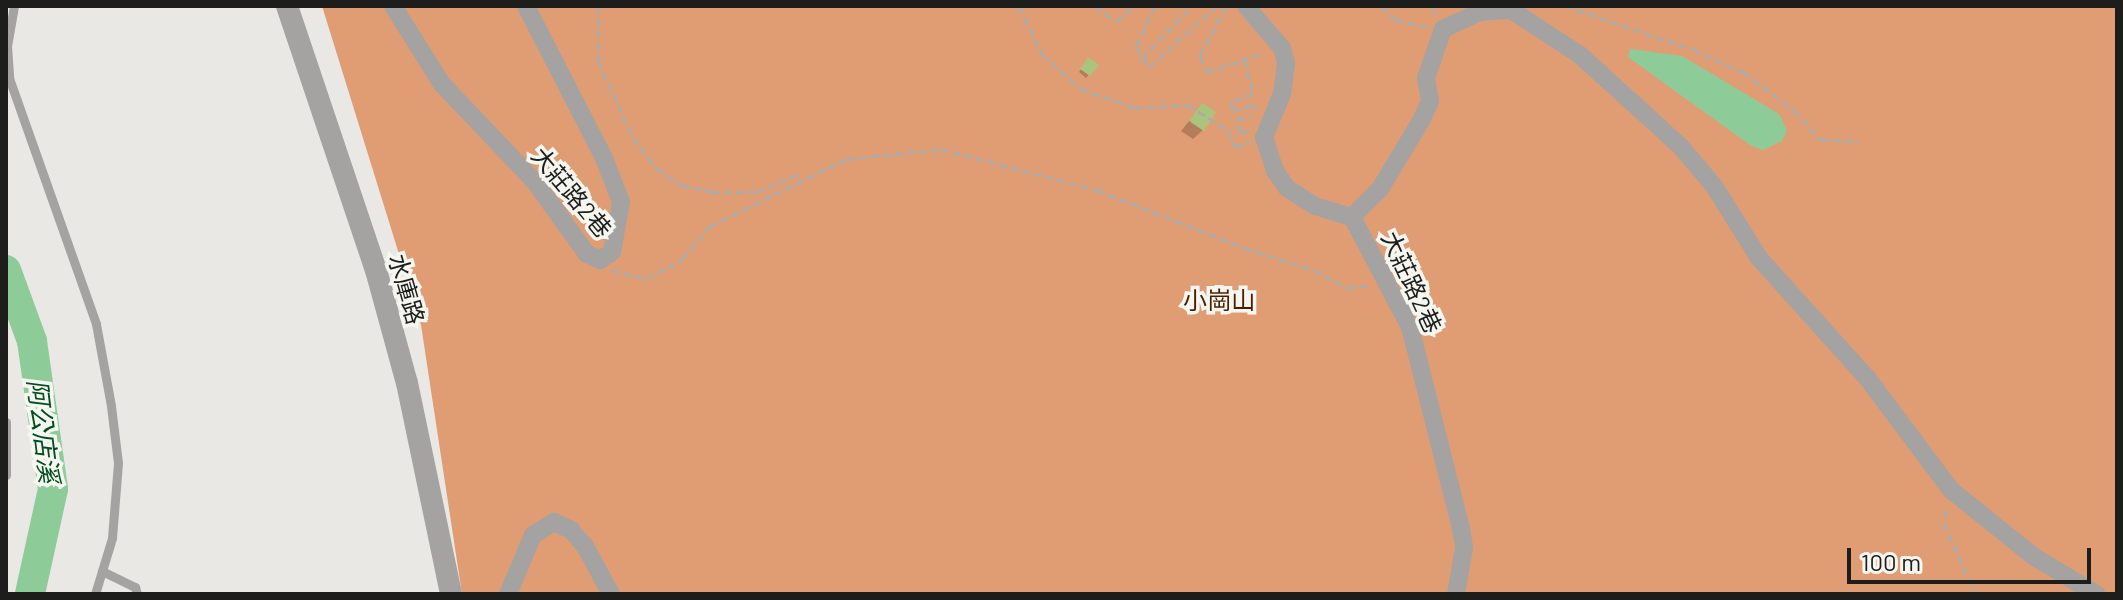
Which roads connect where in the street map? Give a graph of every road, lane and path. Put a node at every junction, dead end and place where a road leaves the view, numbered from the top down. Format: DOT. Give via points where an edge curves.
graph roads {
  1 [pos="14,6"];
  2 [pos="287,6"];
  3 [pos="393,6"];
  4 [pos="526,6"];
  5 [pos="599,6"];
  6 [pos="1019,6"];
  7 [pos="1134,6"];
  8 [pos="1155,6"];
  9 [pos="1192,6"];
  10 [pos="1217,6"];
  11 [pos="1226,6"];
  12 [pos="1246,6"];
  13 [pos="1382,6"];
  14 [pos="1565,6"];
  15 [pos="1098,7"];
  16 [pos="1443,29"];
  17 [pos="1282,48"];
  18 [pos="1142,59"];
  19 [pos="1244,60"];
  20 [pos="1859,141"];
  21 [pos="800,173"];
  22 [pos="1352,217"];
  23 [pos="600,260"];
  24 [pos="1389,282"];
  25 [pos="6,422"];
  26 [pos="6,475"];
  27 [pos="1951,490"];
  28 [pos="102,571"];
  29 [pos="95,594"];
  30 [pos="137,594"];
  31 [pos="451,594"];
  32 [pos="508,594"];
  33 [pos="611,594"];
  34 [pos="1456,594"];
  35 [pos="1975,594"];
  36 [pos="2096,594"];
  1 -- 28 [label="lane" via="7,46 9,78 96,324 111,406 118,463 112,538"];
  2 -- 31 [label="street, 水庫路" via="400,355"];
  3 -- 23 [label="street, 大莊路2巷" via="442,84 535,182 587,254"];
  4 -- 23 [label="street, 大莊路2巷" via="621,202 612,252"];
  5 -- 21 [label="path" via="598,61 633,138 657,169 682,185 712,192 757,192"];
  6 -- 19 [label="path" via="1042,54 1081,89 1135,108 1188,105 1228,130 1235,147 1253,141 1250,130 1240,133 1237,119 1257,114 1254,104 1233,111 1231,101 1253,94"];
  7 -- 15 [label="path" via="1116,22"];
  8 -- 18 [label="path" via="1138,35"];
  9 -- 18 [label="path"];
  10 -- 18 [label="path" via="1160,62 1149,67"];
  11 -- 19 [label="path" via="1200,56 1207,72"];
  12 -- 17 [label="street"];
  13 -- 16 [label="path" via="1396,20"];
  14 -- 20 [label="path" via="1693,49 1743,72 1794,110 1821,140"];
  16 -- 22 [label="street" via="1426,78 1430,101 1422,119 1380,189"];
  16 -- 27 [label="street" via="1480,12 1511,10 1580,55 1681,147 1714,186 1759,258 1868,379"];
  17 -- 19 [label="path"];
  17 -- 22 [label="street, 大莊路2巷" via="1287,75 1264,137 1267,154 1287,188 1315,206"];
  22 -- 24 [label="street, 大莊路2巷"];
  23 -- 24 [label="path" via="618,275 647,279 682,259 710,226 847,159 941,149 1097,190 1314,270 1347,288"];
  24 -- 34 [label="street, 大莊路2巷" via="1418,352 1440,461 1461,528 1464,548"];
  25 -- 26 [label="lane"];
  27 -- 35 [label="path" via="1944,523"];
  27 -- 36 [label="street" via="2033,556"];
  28 -- 29 [label="lane"];
  28 -- 30 [label="lane" via="135,587"];
  32 -- 33 [label="street" via="533,535 554,522 571,530 585,546"];
}
